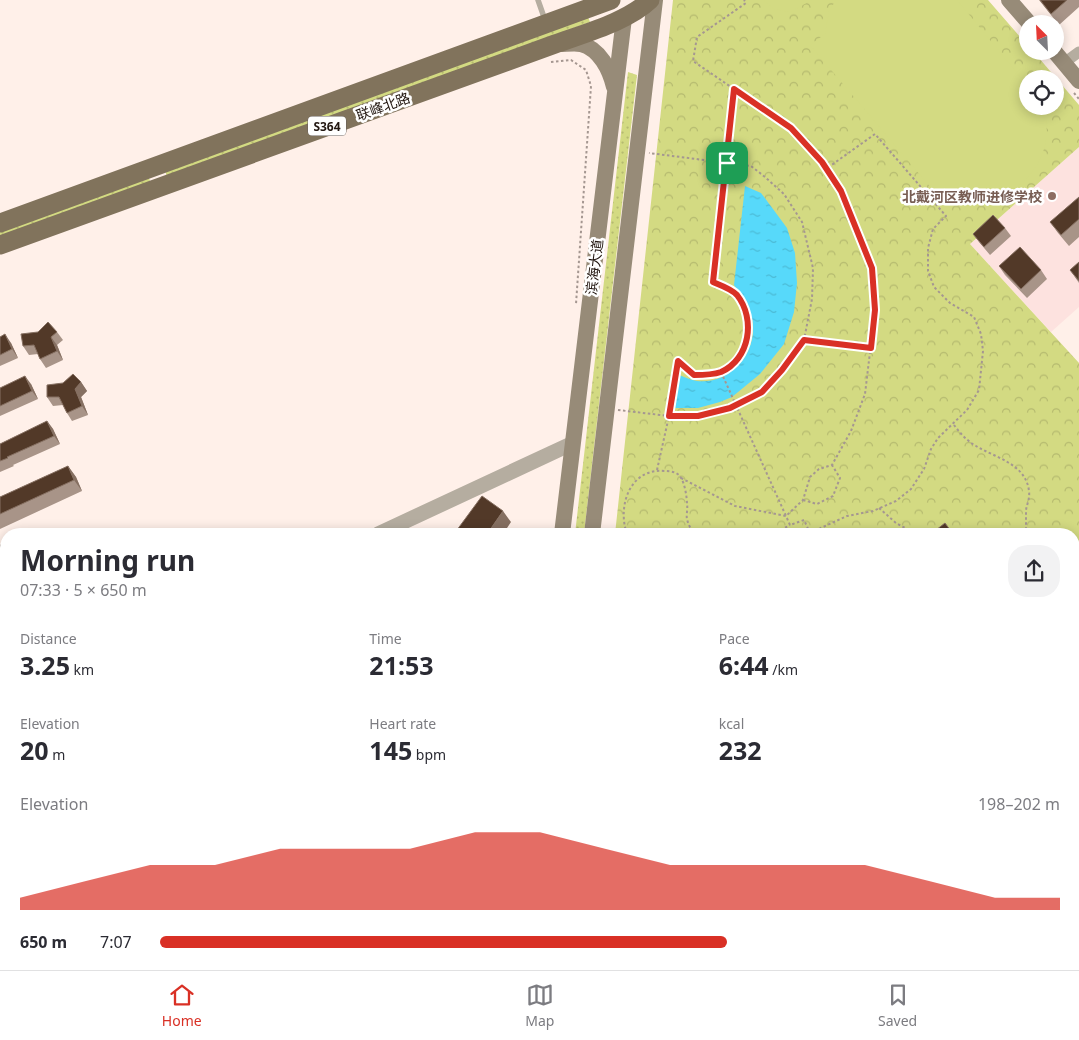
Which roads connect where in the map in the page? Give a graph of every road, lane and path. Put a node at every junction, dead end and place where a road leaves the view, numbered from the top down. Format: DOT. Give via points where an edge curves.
graph roads {
  1 [pos="538,0"];
  2 [pos="585,0"];
  3 [pos="611,0"];
  4 [pos="650,0"];
  5 [pos="655,0"];
  6 [pos="744,0"];
  7 [pos="1009,0"];
  8 [pos="625,9"];
  9 [pos="1022,15"];
  10 [pos="547,25"];
  11 [pos="556,44"];
  12 [pos="1079,52"];
  13 [pos="1064,56"];
  14 [pos="1062,60"];
  15 [pos="546,62"];
  16 [pos="1079,81"];
  17 [pos="734,89"];
  18 [pos="615,94"];
  19 [pos="646,153"];
  20 [pos="727,163"];
  21 [pos="826,169"];
  22 [pos="0,223"];
  23 [pos="0,245"];
  24 [pos="575,311"];
  25 [pos="804,340"];
  26 [pos="871,348"];
  27 [pos="721,372"];
  28 [pos="736,405"];
  29 [pos="616,410"];
  30 [pos="669,416"];
  31 [pos="954,424"];
  32 [pos="572,444"];
  33 [pos="832,464"];
  34 [pos="657,470"];
  35 [pos="681,478"];
  36 [pos="803,500"];
  37 [pos="879,508"];
  38 [pos="786,516"];
  39 [pos="790,526"];
  40 [pos="391,528"];
  41 [pos="563,528"];
  42 [pos="593,528"];
  43 [pos="625,528"];
  44 [pos="691,528"];
  45 [pos="786,528"];
  46 [pos="808,528"];
  47 [pos="821,528"];
  48 [pos="905,528"];
  49 [pos="1026,528"];
  1 -- 10 [label="lane"];
  2 -- 10 [label="main road"];
  3 -- 10 [label="main road, 联峰北路 / S364"];
  4 -- 8 [label="main road, 联峰北路 / S364" via="644,6"];
  5 -- 42 [label="main road"];
  6 -- 17 [label="path" via="746,2 697,37 693,61"];
  7 -- 9 [label="main road"];
  8 -- 11 [label="main road, 联峰北路 / S364"];
  8 -- 18 [label="main road, 滨海大道"];
  10 -- 22 [label="main road, 联峰北路 / S364"];
  11 -- 18 [label="main road" via="581,44 601,56"];
  11 -- 23 [label="main road, 联峰北路 / S364"];
  12 -- 13 [label="street"];
  14 -- 16 [label="main road"];
  15 -- 24 [label="path" via="571,60 586,70 591,86"];
  17 -- 20 [label="path"];
  17 -- 21 [label="path" via="791,128"];
  18 -- 32 [label="main road, 滨海大道"];
  19 -- 20 [label="path"];
  20 -- 25 [label="path" via="751,166 765,177 784,194 802,222 814,268"];
  20 -- 27 [label="path" via="713,282 736,294 748,320 749,336 735,362"];
  21 -- 26 [label="path" via="841,191 872,268 875,310"];
  21 -- 31 [label="path" via="875,134 946,216 933,229 928,248 928,271 934,287 950,303 974,318 981,334 983,351 979,390"];
  25 -- 26 [label="path"];
  25 -- 28 [label="path" via="762,392"];
  26 -- 33 [label="path" via="864,394 851,431"];
  27 -- 28 [label="path"];
  27 -- 30 [label="path" via="694,375 678,361"];
  28 -- 30 [label="path" via="698,416"];
  28 -- 38 [label="path"];
  29 -- 30 [label="path"];
  30 -- 34 [label="path"];
  31 -- 37 [label="path" via="930,449 924,469 911,489 896,501"];
  31 -- 49 [label="path" via="975,446 1019,470 1026,478 1030,493"];
  32 -- 40 [label="street"];
  32 -- 41 [label="main road, 滨海大道"];
  33 -- 36 [label="path" via="810,477"];
  33 -- 36 [label="path" via="840,478 833,496 817,504"];
  34 -- 35 [label="path" via="674,472"];
  34 -- 43 [label="path" via="648,472 635,483 624,502"];
  35 -- 38 [label="path" via="735,506"];
  35 -- 44 [label="path"];
  36 -- 38 [label="path"];
  37 -- 47 [label="path" via="847,516"];
  37 -- 48 [label="path"];
  38 -- 39 [label="path"];
  39 -- 45 [label="path"];
  39 -- 46 [label="path" via="804,520"];
}
